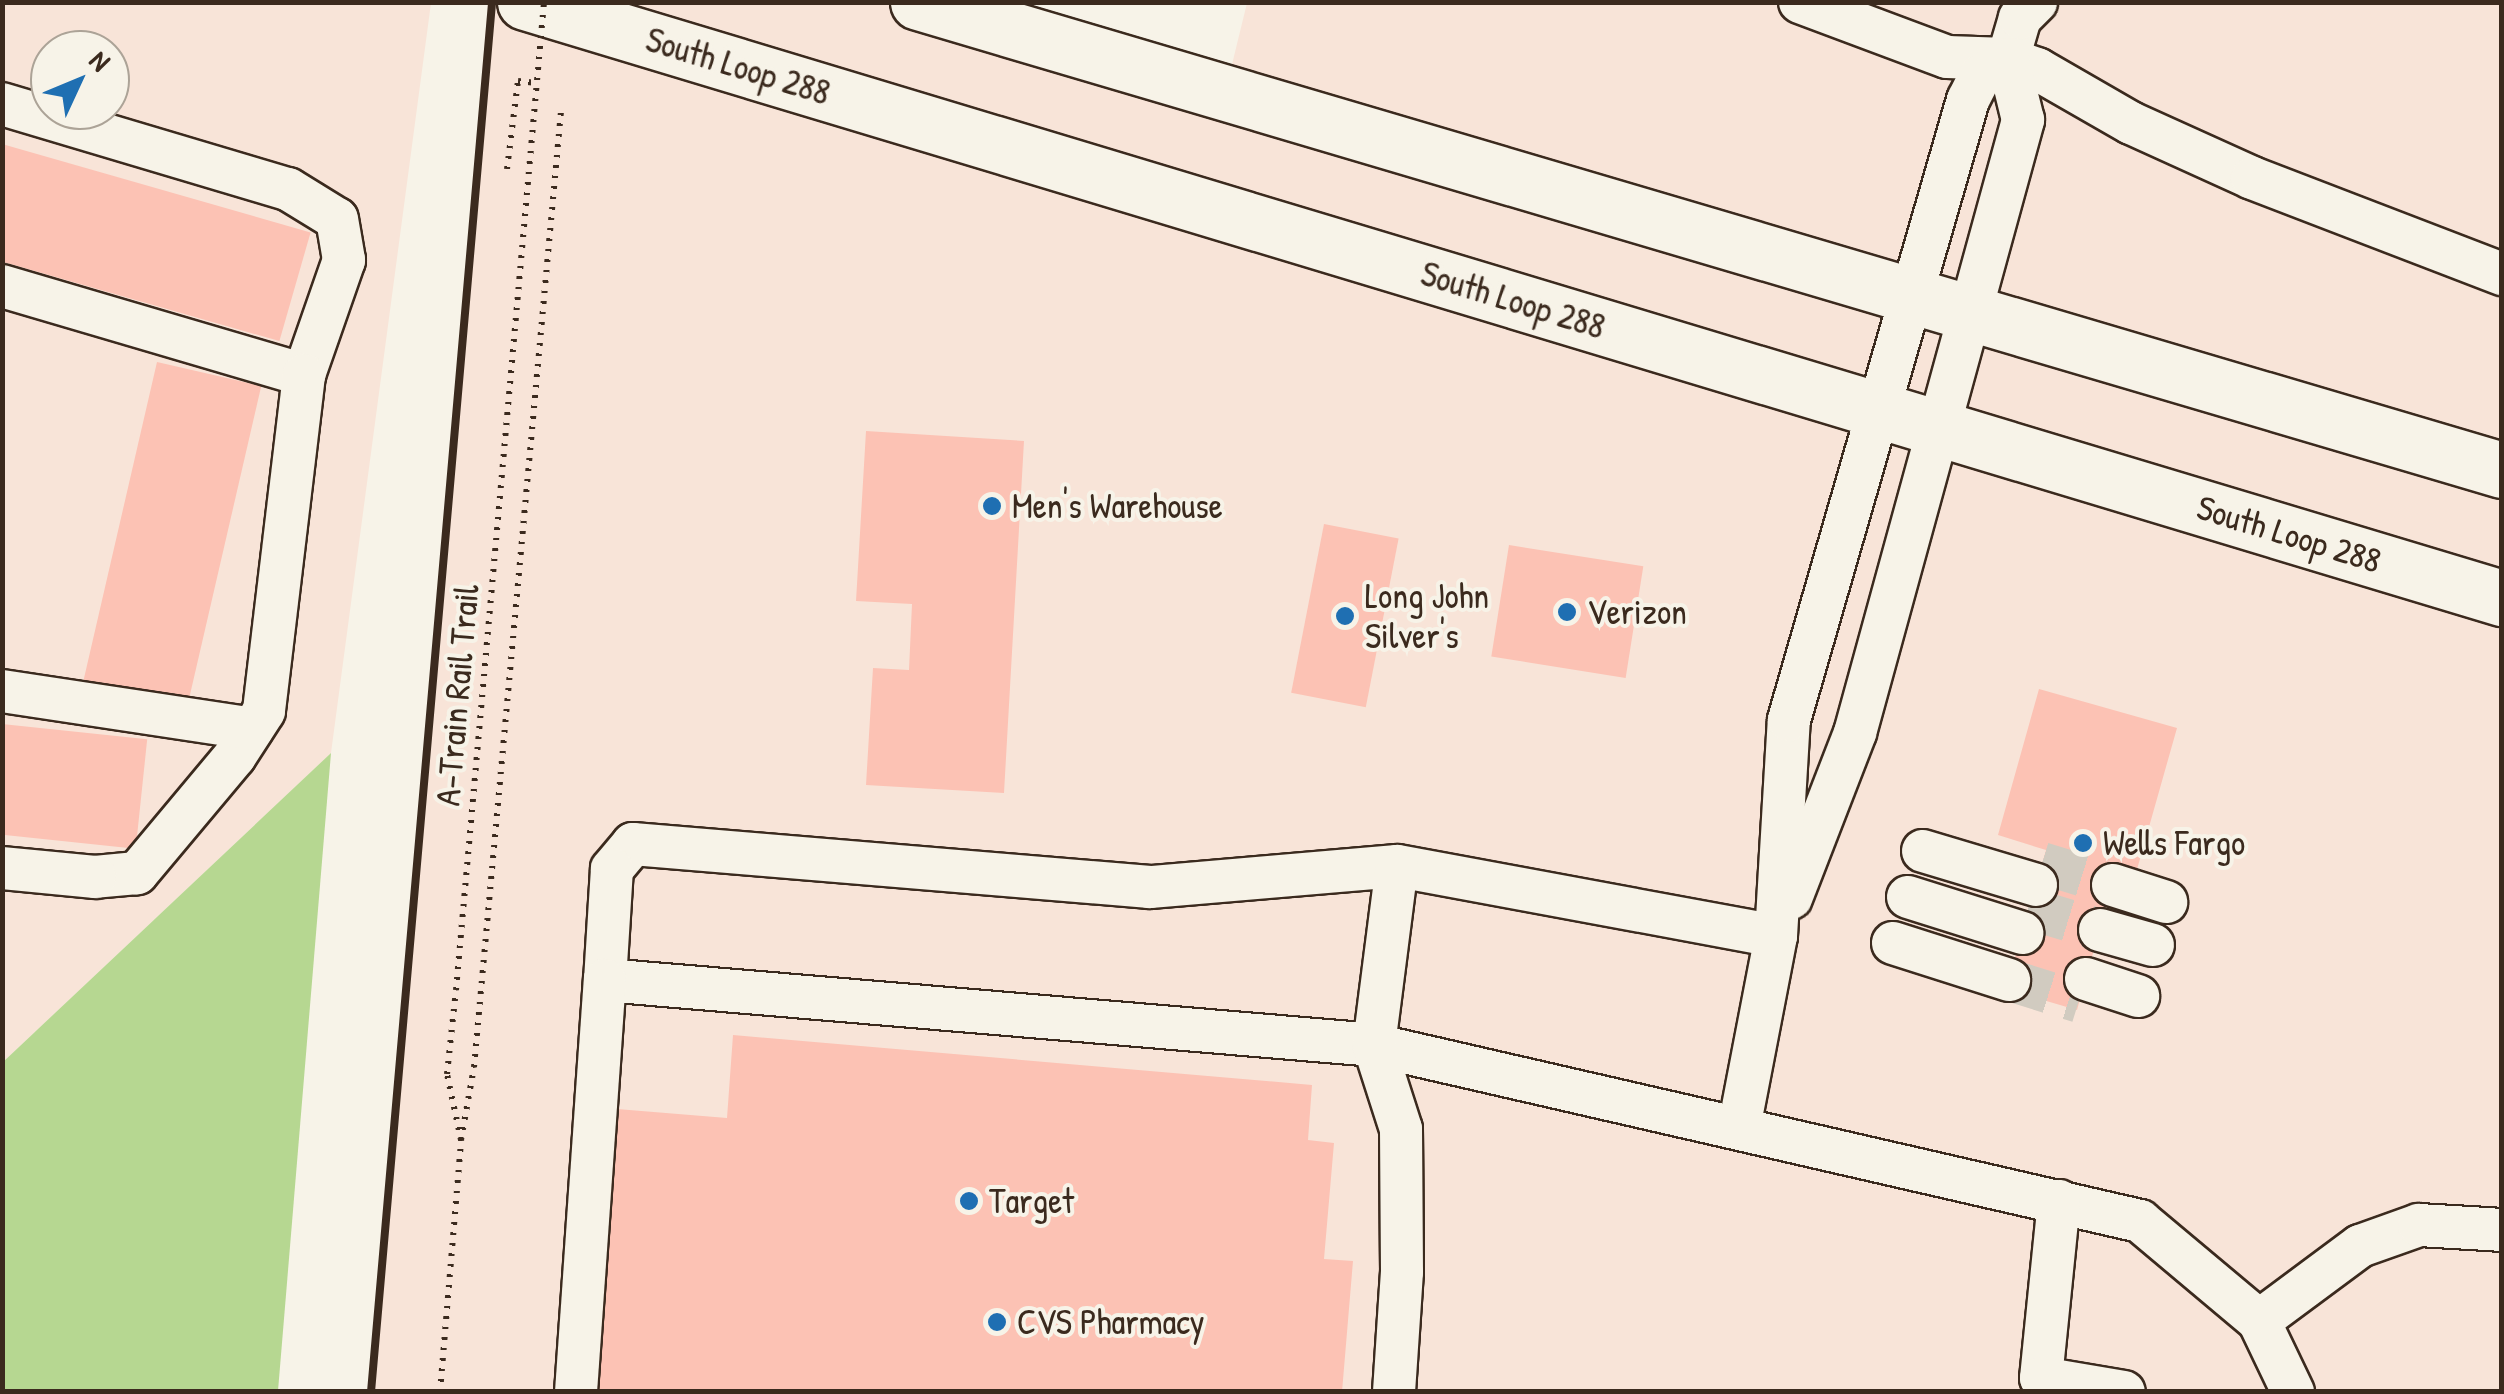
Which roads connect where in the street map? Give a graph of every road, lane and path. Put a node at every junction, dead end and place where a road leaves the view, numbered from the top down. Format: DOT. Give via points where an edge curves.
graph roads {
  1 [pos="525,2"];
  2 [pos="544,2"];
  3 [pos="918,2"];
  4 [pos="1800,2"];
  5 [pos="2036,2"];
  6 [pos="2008,59"];
  7 [pos="537,83"];
  8 [pos="2,104"];
  9 [pos="561,111"];
  10 [pos="507,169"];
  11 [pos="2502,274"];
  12 [pos="2,286"];
  13 [pos="1909,295"];
  14 [pos="1967,312"];
  15 [pos="304,375"];
  16 [pos="1877,410"];
  17 [pos="1934,427"];
  18 [pos="2502,470"];
  19 [pos="2502,598"];
  20 [pos="2,691"];
  21 [pos="252,729"];
  22 [pos="1398,866"];
  23 [pos="2,868"];
  24 [pos="2025,921"];
  25 [pos="1776,936"];
  26 [pos="2149,959"];
  27 [pos="604,980"];
  28 [pos="1374,1045"];
  29 [pos="1738,1128"];
  30 [pos="460,1140"];
  31 [pos="2059,1201"];
  32 [pos="2502,1230"];
  33 [pos="2259,1321"];
  34 [pos="440,1392"];
  35 [pos="576,1392"];
  36 [pos="1394,1392"];
  37 [pos="2124,1392"];
  38 [pos="2293,1392"];
  1 -- 16 [label="highway, South Loop 288"];
  2 -- 7 [label="path, A-Train Rail Trail, bridge"];
  3 -- 13 [label="highway"];
  4 -- 6 [label="lane" via="1948,57"];
  5 -- 6 [label="lane" via="2020,18"];
  6 -- 11 [label="lane" via="2081,88 2130,122 2252,178"];
  6 -- 13 [label="lane" via="1980,76 1968,100"];
  6 -- 14 [label="lane" via="2023,120"];
  7 -- 10 [label="path" via="518,81"];
  7 -- 30 [label="path, A-Train Rail Trail, bridge" via="447,1074"];
  8 -- 15 [label="lane" via="288,189 338,219 344,260"];
  9 -- 30 [label="path" via="474,1067"];
  12 -- 15 [label="lane"];
  13 -- 14 [label="highway"];
  13 -- 16 [label="lane"];
  14 -- 17 [label="lane"];
  14 -- 18 [label="highway"];
  15 -- 21 [label="lane" via="264,711"];
  16 -- 17 [label="highway, South Loop 288"];
  16 -- 25 [label="lane" via="1789,720"];
  17 -- 19 [label="highway, South Loop 288"];
  17 -- 25 [label="lane" via="1855,733"];
  20 -- 21 [label="lane"];
  21 -- 23 [label="lane" via="136,873 94,878"];
  22 -- 25 [label="lane"];
  22 -- 27 [label="lane" via="1150,886 634,844 612,869"];
  22 -- 28 [label="lane"];
  24 -- 24 [label="lane" via="1912,886"];
  25 -- 29 [label="lane"];
  26 -- 26 [label="lane" via="2096,943"];
  27 -- 28 [label="lane"];
  27 -- 35 [label="lane"];
  28 -- 29 [label="lane"];
  28 -- 36 [label="lane" via="1401,1128"];
  29 -- 31 [label="lane"];
  30 -- 34 [label="path, A-Train Rail Trail"];
  31 -- 33 [label="lane" via="2140,1221"];
  31 -- 37 [label="lane" via="2041,1378"];
  32 -- 33 [label="lane" via="2419,1225 2360,1246"];
  33 -- 38 [label="lane"];
}
